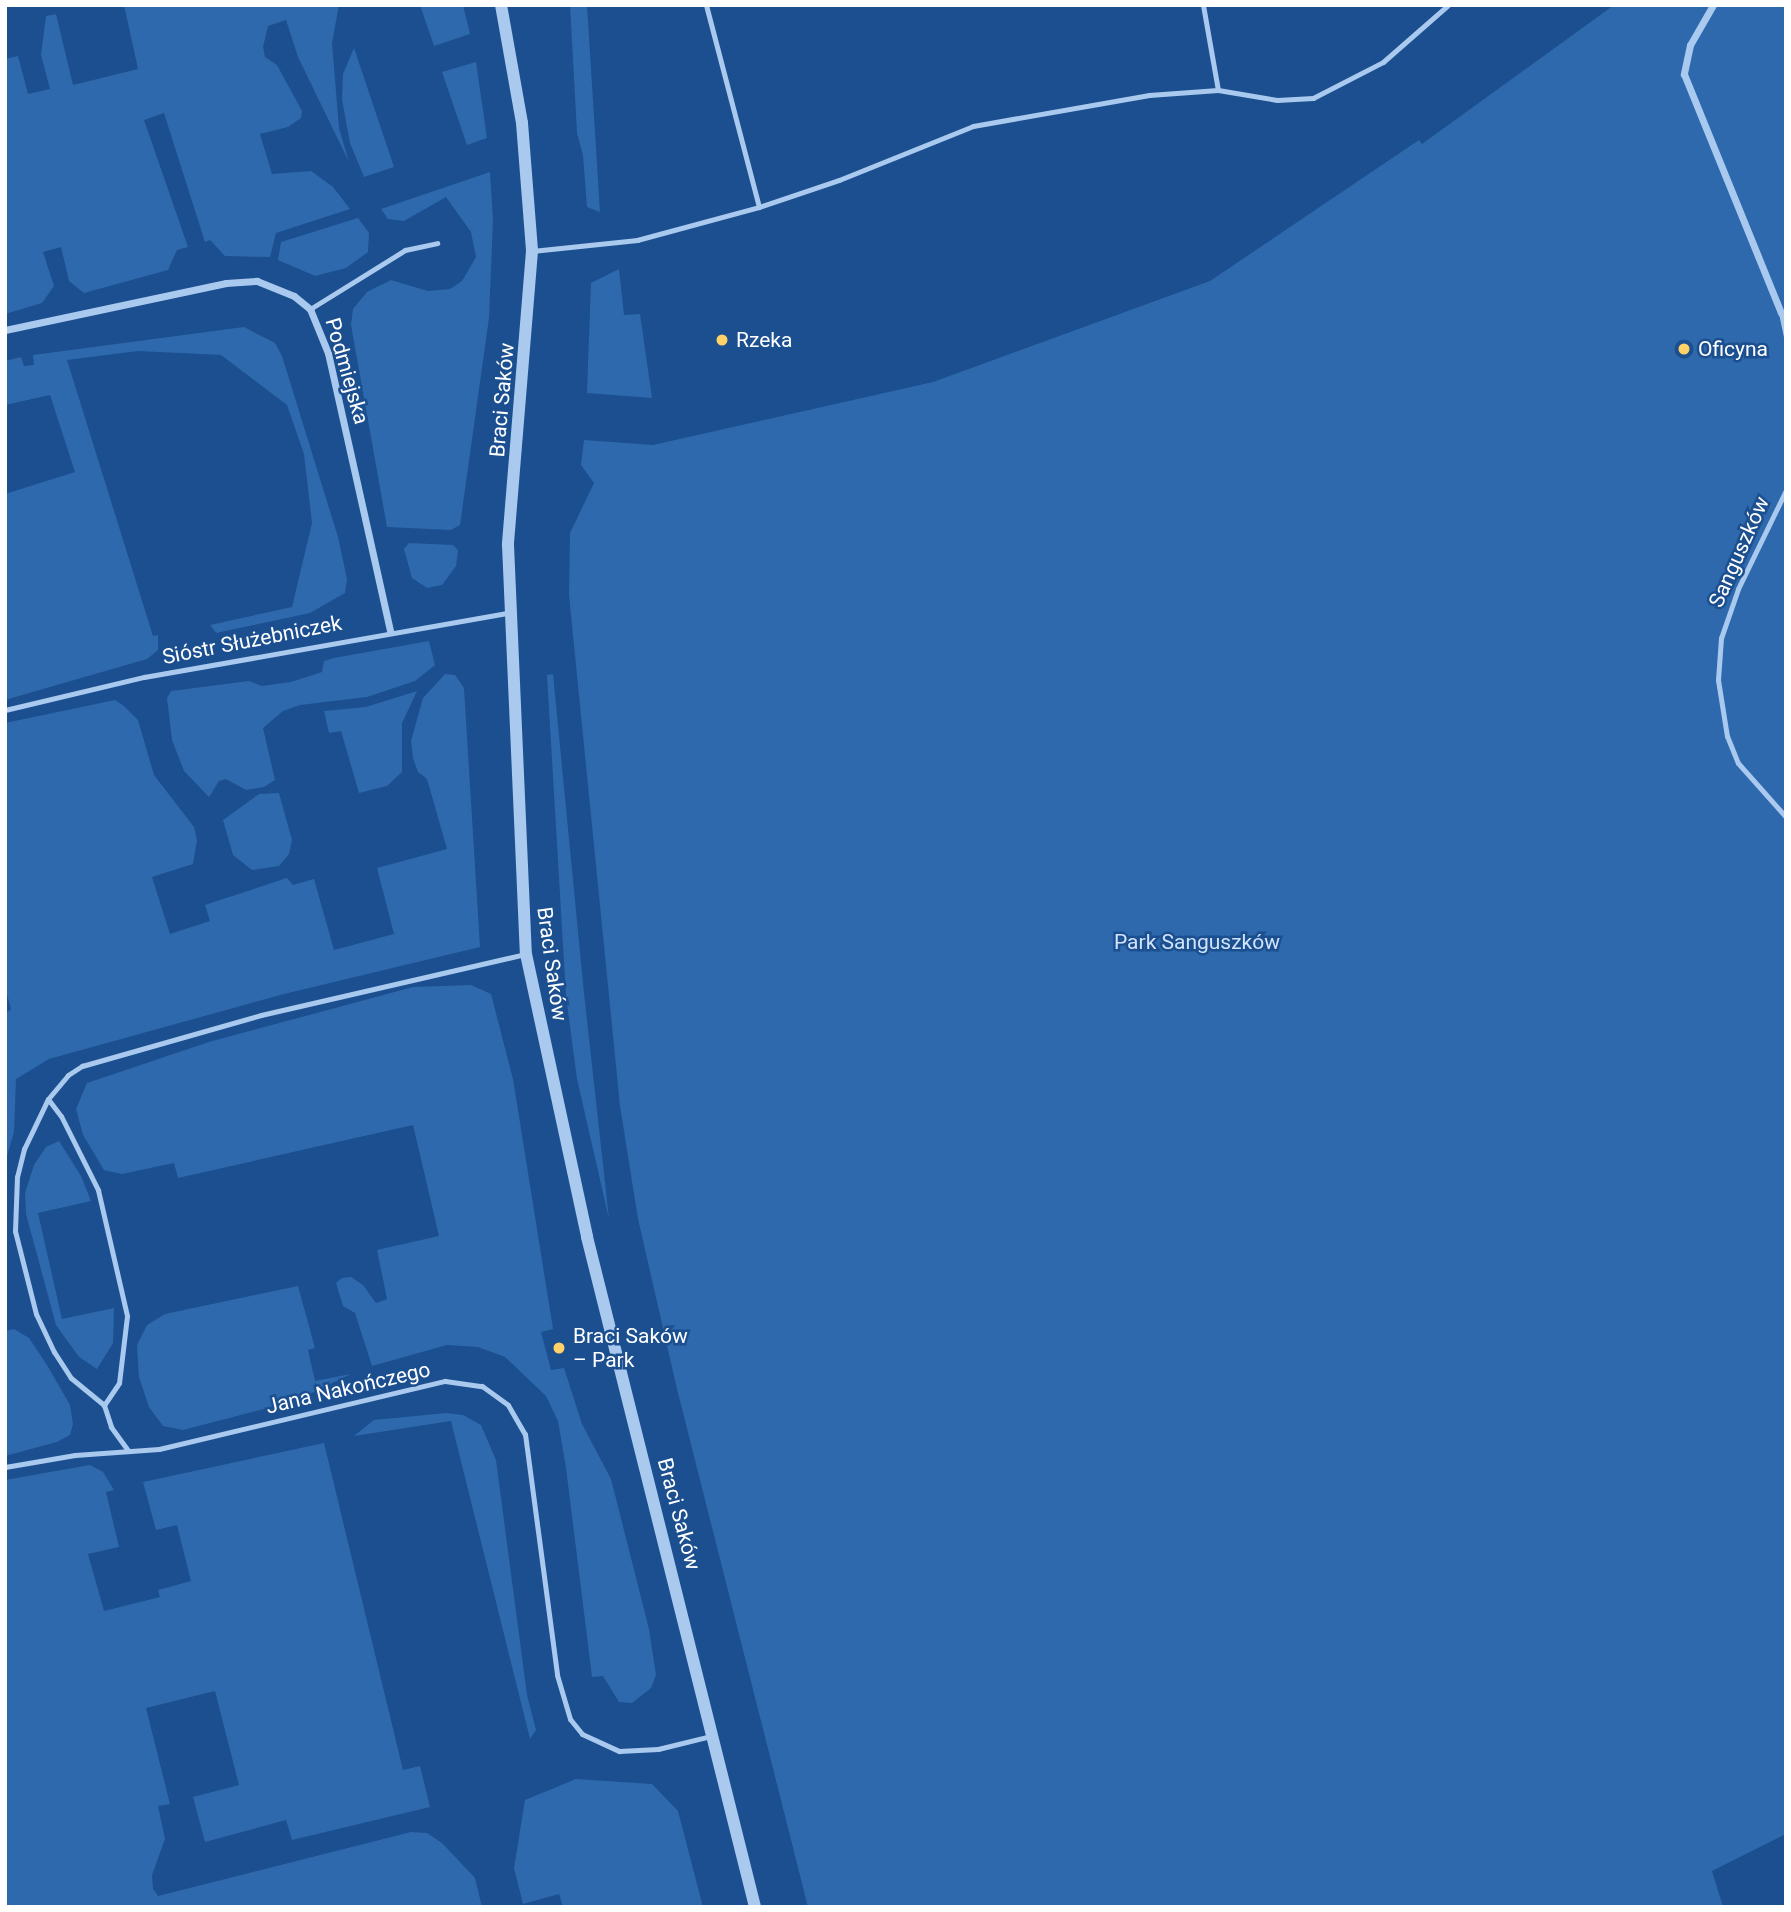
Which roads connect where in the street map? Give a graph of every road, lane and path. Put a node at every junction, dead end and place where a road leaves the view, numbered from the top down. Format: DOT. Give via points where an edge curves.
graph roads {
  1 [pos="501,5"];
  2 [pos="706,5"];
  3 [pos="1203,5"];
  4 [pos="1448,5"];
  5 [pos="1713,5"];
  6 [pos="1218,90"];
  7 [pos="759,207"];
  8 [pos="437,243"];
  9 [pos="532,251"];
  10 [pos="310,309"];
  11 [pos="1781,313"];
  12 [pos="5,330"];
  13 [pos="1786,336"];
  14 [pos="1786,490"];
  15 [pos="508,613"];
  16 [pos="390,630"];
  17 [pos="5,710"];
  18 [pos="1786,817"];
  19 [pos="526,954"];
  20 [pos="48,1099"];
  21 [pos="104,1405"];
  22 [pos="129,1450"];
  23 [pos="5,1467"];
  24 [pos="714,1735"];
  25 [pos="755,1907"];
  1 -- 9 [label="street, Braci Saków" via="522,123"];
  2 -- 7 [label="lane"];
  3 -- 6 [label="lane"];
  4 -- 6 [label="lane" via="1383,62 1313,98 1277,100"];
  5 -- 11 [label="street" via="1690,45 1684,74"];
  6 -- 7 [label="lane" via="1149,94 972,126"];
  7 -- 9 [label="lane" via="637,240"];
  8 -- 10 [label="lane" via="405,250"];
  9 -- 15 [label="street, Braci Saków" via="508,545"];
  10 -- 12 [label="street, Podmiejska" via="276,286 257,281 226,283"];
  10 -- 16 [label="street, Podmiejska" via="328,353"];
  11 -- 13 [label="lane"];
  14 -- 18 [label="lane, Sanguszków" via="1738,589 1721,638 1718,680 1727,736 1738,763"];
  15 -- 16 [label="lane, Sióstr Służebniczek"];
  15 -- 19 [label="street, Braci Saków"];
  16 -- 17 [label="lane, Sióstr Służebniczek" via="144,677"];
  19 -- 20 [label="lane" via="261,1015 82,1066"];
  19 -- 24 [label="street, Braci Saków" via="587,1237"];
  20 -- 21 [label="lane" via="99,1190 127,1316 119,1383"];
  20 -- 21 [label="lane" via="17,1177 15,1231 36,1314 54,1352 71,1378"];
  21 -- 22 [label="lane" via="111,1427"];
  22 -- 23 [label="lane, Jana Nakończego"];
  22 -- 24 [label="lane, Jana Nakończego" via="159,1449 445,1381 482,1386 508,1405 525,1434 557,1675 570,1719 582,1734 619,1751 658,1749"];
  24 -- 25 [label="street, Braci Saków"];
}
